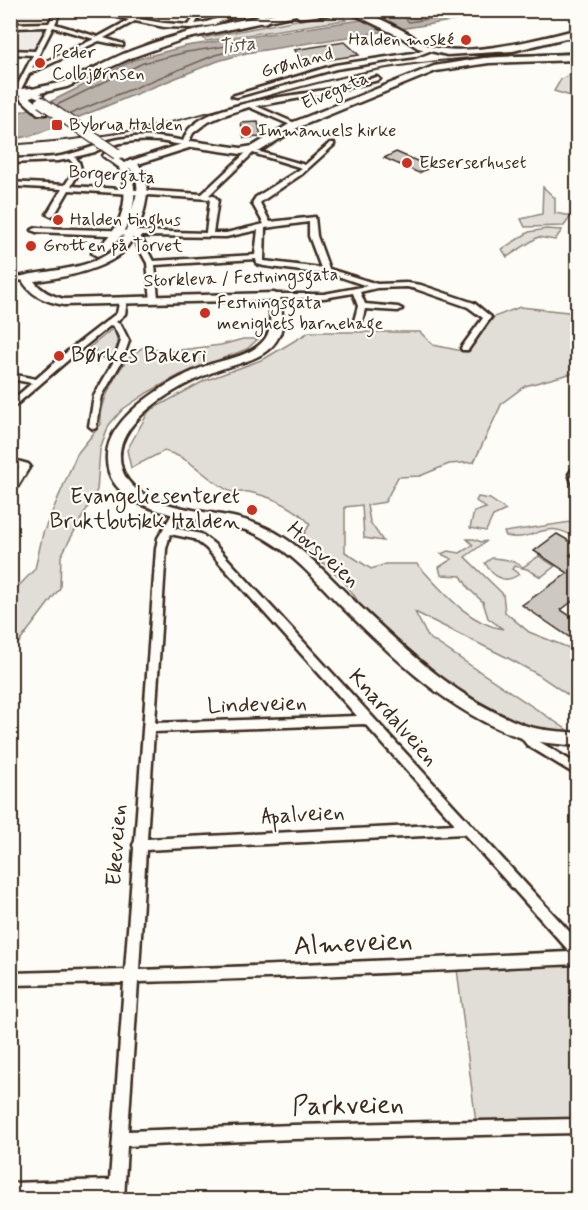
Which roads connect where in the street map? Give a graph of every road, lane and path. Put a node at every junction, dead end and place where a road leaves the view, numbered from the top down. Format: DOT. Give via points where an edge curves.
graph roads {
  1 [pos="59,10"];
  2 [pos="95,10"];
  3 [pos="149,10"];
  4 [pos="202,10"];
  5 [pos="248,10"];
  6 [pos="309,10"];
  7 [pos="334,11"];
  8 [pos="358,16"];
  9 [pos="136,19"];
  10 [pos="262,20"];
  11 [pos="51,25"];
  12 [pos="10,26"];
  13 [pos="191,26"];
  14 [pos="578,32"];
  15 [pos="566,36"];
  16 [pos="101,38"];
  17 [pos="578,38"];
  18 [pos="121,45"];
  19 [pos="426,48"];
  20 [pos="10,52"];
  21 [pos="38,53"];
  22 [pos="578,57"];
  23 [pos="29,72"];
  24 [pos="377,80"];
  25 [pos="25,96"];
  26 [pos="249,105"];
  27 [pos="10,111"];
  28 [pos="296,128"];
  29 [pos="154,138"];
  30 [pos="186,144"];
  31 [pos="332,144"];
  32 [pos="174,149"];
  33 [pos="252,150"];
  34 [pos="159,154"];
  35 [pos="71,157"];
  36 [pos="10,161"];
  37 [pos="130,166"];
  38 [pos="306,167"];
  39 [pos="10,184"];
  40 [pos="67,188"];
  41 [pos="130,192"];
  42 [pos="142,192"];
  43 [pos="208,197"];
  44 [pos="51,214"];
  45 [pos="265,225"];
  46 [pos="36,230"];
  47 [pos="128,233"];
  48 [pos="209,235"];
  49 [pos="259,257"];
  50 [pos="151,263"];
  51 [pos="326,270"];
  52 [pos="27,278"];
  53 [pos="10,279"];
  54 [pos="377,286"];
  55 [pos="356,291"];
  56 [pos="274,296"];
  57 [pos="154,298"];
  58 [pos="123,301"];
  59 [pos="362,306"];
  60 [pos="398,309"];
  61 [pos="358,321"];
  62 [pos="111,322"];
  63 [pos="465,348"];
  64 [pos="10,376"];
  65 [pos="37,382"];
  66 [pos="10,406"];
  67 [pos="93,426"];
  68 [pos="10,462"];
  69 [pos="578,468"];
  70 [pos="578,485"];
  71 [pos="10,492"];
  72 [pos="178,511"];
  73 [pos="168,530"];
  74 [pos="367,720"];
  75 [pos="148,728"];
  76 [pos="523,732"];
  77 [pos="578,740"];
  78 [pos="578,771"];
  79 [pos="468,829"];
  80 [pos="139,845"];
  81 [pos="578,951"];
  82 [pos="578,958"];
  83 [pos="131,978"];
  84 [pos="10,979"];
  85 [pos="578,1126"];
  86 [pos="120,1139"];
  87 [pos="10,1191"];
  88 [pos="116,1193"];
  1 -- 11 [label="street"];
  2 -- 9 [label="street"];
  3 -- 9 [label="street"];
  4 -- 13 [label="street"];
  5 -- 10 [label="street"];
  5 -- 13 [label="street" via="214,23"];
  6 -- 10 [label="main road"];
  7 -- 8 [label="main road"];
  7 -- 10 [label="main road"];
  8 -- 19 [label="main road"];
  9 -- 13 [label="street"];
  9 -- 16 [label="street"];
  10 -- 25 [label="main road" via="132,54 65,88"];
  11 -- 12 [label="street"];
  11 -- 16 [label="street"];
  11 -- 21 [label="street"];
  14 -- 15 [label="main road"];
  15 -- 17 [label="street"];
  15 -- 19 [label="main road" via="498,50 452,52"];
  16 -- 18 [label="street"];
  16 -- 23 [label="street"];
  19 -- 26 [label="street, Grønland" via="335,67 236,96"];
  20 -- 21 [label="street"];
  21 -- 23 [label="street"];
  22 -- 28 [label="main road, Elvegata" via="503,59 434,69"];
  23 -- 25 [label="street"];
  24 -- 26 [label="street"];
  25 -- 27 [label="street"];
  25 -- 37 [label="main road"];
  26 -- 28 [label="street"];
  26 -- 30 [label="street" via="205,120 194,129"];
  28 -- 33 [label="main road, Elvegata"];
  29 -- 30 [label="street"];
  29 -- 34 [label="street" via="162,148"];
  29 -- 35 [label="street" via="125,140"];
  30 -- 32 [label="main road"];
  30 -- 33 [label="main road"];
  31 -- 38 [label="street"];
  32 -- 34 [label="main road"];
  32 -- 37 [label="main road" via="152,163"];
  33 -- 38 [label="street"];
  33 -- 43 [label="street" via="253,157"];
  34 -- 37 [label="main road"];
  35 -- 36 [label="street"];
  35 -- 40 [label="street" via="78,166"];
  37 -- 41 [label="street"];
  37 -- 42 [label="street" via="144,182"];
  38 -- 45 [label="street" via="256,203"];
  39 -- 40 [label="street, Borgergata"];
  40 -- 41 [label="street, Borgergata"];
  40 -- 44 [label="street"];
  41 -- 42 [label="street, Borgergata"];
  41 -- 47 [label="street"];
  42 -- 43 [label="street, Borgergata"];
  42 -- 47 [label="street"];
  43 -- 48 [label="street" via="214,200"];
  45 -- 48 [label="street"];
  45 -- 49 [label="street"];
  45 -- 51 [label="street" via="312,219"];
  46 -- 47 [label="street"];
  47 -- 48 [label="street"];
  47 -- 50 [label="street"];
  47 -- 52 [label="street" via="122,247 111,256"];
  49 -- 50 [label="street"];
  49 -- 51 [label="street" via="264,264"];
  50 -- 57 [label="street"];
  51 -- 54 [label="street"];
  52 -- 53 [label="street"];
  52 -- 58 [label="street, Storkleva / Festningsgata" via="31,288 52,299"];
  54 -- 55 [label="street, Storkleva / Festningsgata"];
  54 -- 63 [label="street, Storkleva / Festningsgata" via="418,287 480,310 487,317"];
  55 -- 56 [label="street, Storkleva / Festningsgata" via="324,296"];
  55 -- 59 [label="street"];
  56 -- 57 [label="street, Storkleva / Festningsgata"];
  56 -- 72 [label="street, Hovsveien" via="274,333 270,342 175,386 152,400 125,426 114,459 121,484 147,502"];
  57 -- 58 [label="street, Storkleva / Festningsgata"];
  58 -- 62 [label="street" via="121,314"];
  59 -- 60 [label="street"];
  59 -- 61 [label="street"];
  62 -- 65 [label="street"];
  62 -- 67 [label="street" via="117,325 125,341 98,396"];
  64 -- 65 [label="street"];
  65 -- 66 [label="street"];
  68 -- 71 [label="street" via="25,465"];
  69 -- 70 [label="street" via="574,474"];
  72 -- 73 [label="street, Ekeveien"];
  72 -- 76 [label="street, Hovsveien" via="248,526 276,538 294,550 427,677"];
  73 -- 74 [label="street, Knardalveien" via="197,536 210,546"];
  73 -- 75 [label="street, Ekeveien" via="161,549"];
  74 -- 75 [label="street, Lindeveien"];
  74 -- 79 [label="street, Knardalveien"];
  75 -- 80 [label="street, Ekeveien"];
  76 -- 77 [label="street, Hovsveien"];
  76 -- 78 [label="street" via="531,742"];
  79 -- 80 [label="street, Apalveien"];
  79 -- 81 [label="street, Knardalveien"];
  80 -- 83 [label="street, Ekeveien"];
  82 -- 83 [label="street, Almeveien"];
  83 -- 84 [label="street, Almeveien"];
  83 -- 86 [label="street, Ekeveien"];
  85 -- 86 [label="street, Parkveien"];
  86 -- 88 [label="street, Ekeveien"];
  87 -- 88 [label="street, Ekeveien"];
}
